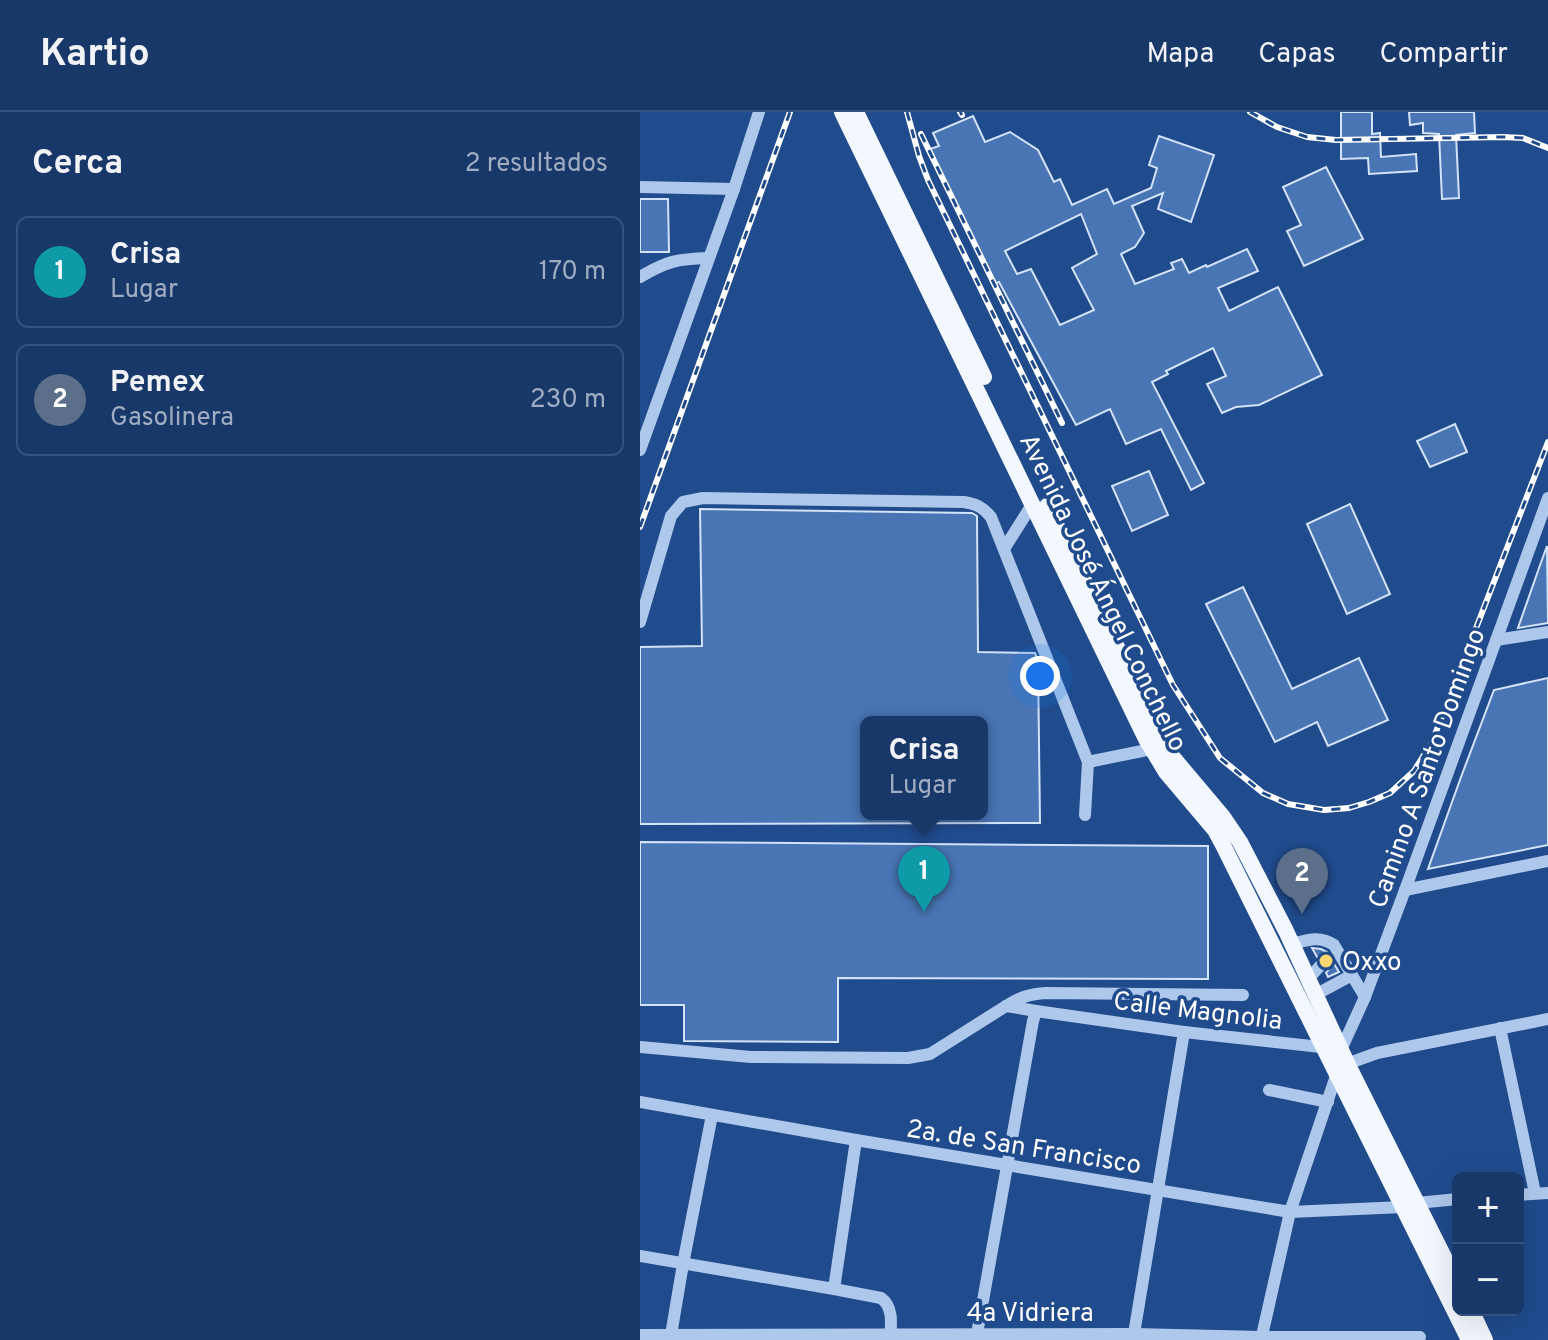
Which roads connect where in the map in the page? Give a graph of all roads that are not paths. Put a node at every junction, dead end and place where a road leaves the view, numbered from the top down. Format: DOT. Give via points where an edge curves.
graph roads {
  1 [pos="759,112"];
  2 [pos="842,112"];
  3 [pos="856,112"];
  4 [pos="640,187"];
  5 [pos="734,189"];
  6 [pos="708,258"];
  7 [pos="640,277"];
  8 [pos="640,450"];
  9 [pos="1548,498"];
  10 [pos="1033,503"];
  11 [pos="1004,549"];
  12 [pos="640,622"];
  13 [pos="1548,632"];
  14 [pos="1496,640"];
  15 [pos="1152,749"];
  16 [pos="1088,762"];
  17 [pos="1085,815"];
  18 [pos="1548,861"];
  19 [pos="1405,890"];
  20 [pos="1292,944"];
  21 [pos="1330,957"];
  22 [pos="1352,975"];
  23 [pos="1308,979"];
  24 [pos="1243,995"];
  25 [pos="1315,995"];
  26 [pos="1365,997"];
  27 [pos="1006,1006"];
  28 [pos="1036,1011"];
  29 [pos="1548,1019"];
  30 [pos="1500,1028"];
  31 [pos="1184,1032"];
  32 [pos="640,1047"];
  33 [pos="1338,1059"];
  34 [pos="1269,1090"];
  35 [pos="640,1102"];
  36 [pos="1328,1102"];
  37 [pos="712,1115"];
  38 [pos="856,1140"];
  39 [pos="1007,1165"];
  40 [pos="1158,1191"];
  41 [pos="1541,1193"];
  42 [pos="1452,1200"];
  43 [pos="1410,1205"];
  44 [pos="1290,1212"];
  45 [pos="640,1256"];
  46 [pos="683,1264"];
  47 [pos="1452,1275"];
  48 [pos="834,1289"];
  49 [pos="1474,1316"];
  50 [pos="977,1334"];
  51 [pos="640,1335"];
  52 [pos="671,1335"];
  53 [pos="890,1337"];
  54 [pos="1031,1337"];
  55 [pos="1133,1337"];
  56 [pos="1420,1337"];
  57 [pos="729,1338"];
  58 [pos="1261,1339"];
  59 [pos="1469,1340"];
  60 [pos="1485,1340"];
  1 -- 5 [label="street"];
  2 -- 10 [label="main road, Avenida José Ángel Conchello"];
  3 -- 20 [label="main road, Avenida José Ángel Conchello" via="1157,730 1176,764 1233,831"];
  4 -- 5 [label="street"];
  5 -- 6 [label="street"];
  6 -- 7 [label="street" via="675,260"];
  6 -- 8 [label="street"];
  9 -- 14 [label="street, Camino A Santo Domingo"];
  10 -- 11 [label="street"];
  10 -- 15 [label="main road, Avenida José Ángel Conchello"];
  11 -- 12 [label="street" via="991,517 975,504 694,499 683,502 671,516"];
  11 -- 16 [label="street"];
  13 -- 14 [label="street"];
  14 -- 19 [label="street, Camino A Santo Domingo"];
  15 -- 16 [label="street"];
  15 -- 33 [label="main road, Avenida José Ángel Conchello" via="1215,830"];
  16 -- 17 [label="street"];
  18 -- 19 [label="street"];
  19 -- 26 [label="street, Camino A Santo Domingo"];
  20 -- 21 [label="street" via="1323,939 1334,945"];
  20 -- 23 [label="main road, Avenida José Ángel Conchello"];
  21 -- 22 [label="street"];
  21 -- 23 [label="street"];
  22 -- 25 [label="street"];
  22 -- 26 [label="street"];
  23 -- 25 [label="main road, Avenida José Ángel Conchello"];
  24 -- 27 [label="street" via="1046,993 1028,994"];
  25 -- 33 [label="main road, Avenida José Ángel Conchello"];
  26 -- 33 [label="street, Camino A Santo Domingo"];
  27 -- 28 [label="street, Calle Magnolia"];
  27 -- 32 [label="street" via="919,1057 751,1057"];
  28 -- 31 [label="street, Calle Magnolia"];
  28 -- 39 [label="street"];
  29 -- 30 [label="street, Calle Magnolia"];
  30 -- 33 [label="street, Calle Magnolia"];
  30 -- 41 [label="street"];
  31 -- 33 [label="street, Calle Magnolia"];
  31 -- 40 [label="street"];
  33 -- 36 [label="street, Camino A Santo Domingo"];
  33 -- 43 [label="main road, Avenida José Ángel Conchello"];
  34 -- 36 [label="street"];
  35 -- 37 [label="street, 2a. de San Francisco"];
  36 -- 44 [label="street, Camino A Santo Domingo"];
  37 -- 38 [label="street, 2a. de San Francisco"];
  37 -- 46 [label="street"];
  38 -- 39 [label="street, 2a. de San Francisco"];
  38 -- 48 [label="street"];
  39 -- 40 [label="street, 2a. de San Francisco"];
  39 -- 50 [label="street"];
  40 -- 44 [label="street, 2a. de San Francisco"];
  40 -- 55 [label="street"];
  42 -- 43 [label="street, 2a. de San Francisco"];
  43 -- 44 [label="street, 2a. de San Francisco"];
  43 -- 47 [label="main road, Avenida José Ángel Conchello"];
  43 -- 59 [label="main road, Avenida José Ángel Conchello"];
  44 -- 58 [label="street, Camino A Santo Domingo"];
  45 -- 46 [label="street"];
  46 -- 48 [label="street"];
  46 -- 52 [label="street"];
  48 -- 53 [label="street" via="884,1300 890,1309"];
  49 -- 60 [label="main road"];
  50 -- 53 [label="street, 4a Vidriera"];
  50 -- 54 [label="street, 4a Vidriera"];
  51 -- 52 [label="street, 4a Vidriera"];
  52 -- 57 [label="street, 4a Vidriera"];
  53 -- 57 [label="street, 4a Vidriera"];
  54 -- 55 [label="street, 4a Vidriera"];
  55 -- 58 [label="street, 4a Vidriera"];
  56 -- 58 [label="street, 4a Vidriera"];
}
